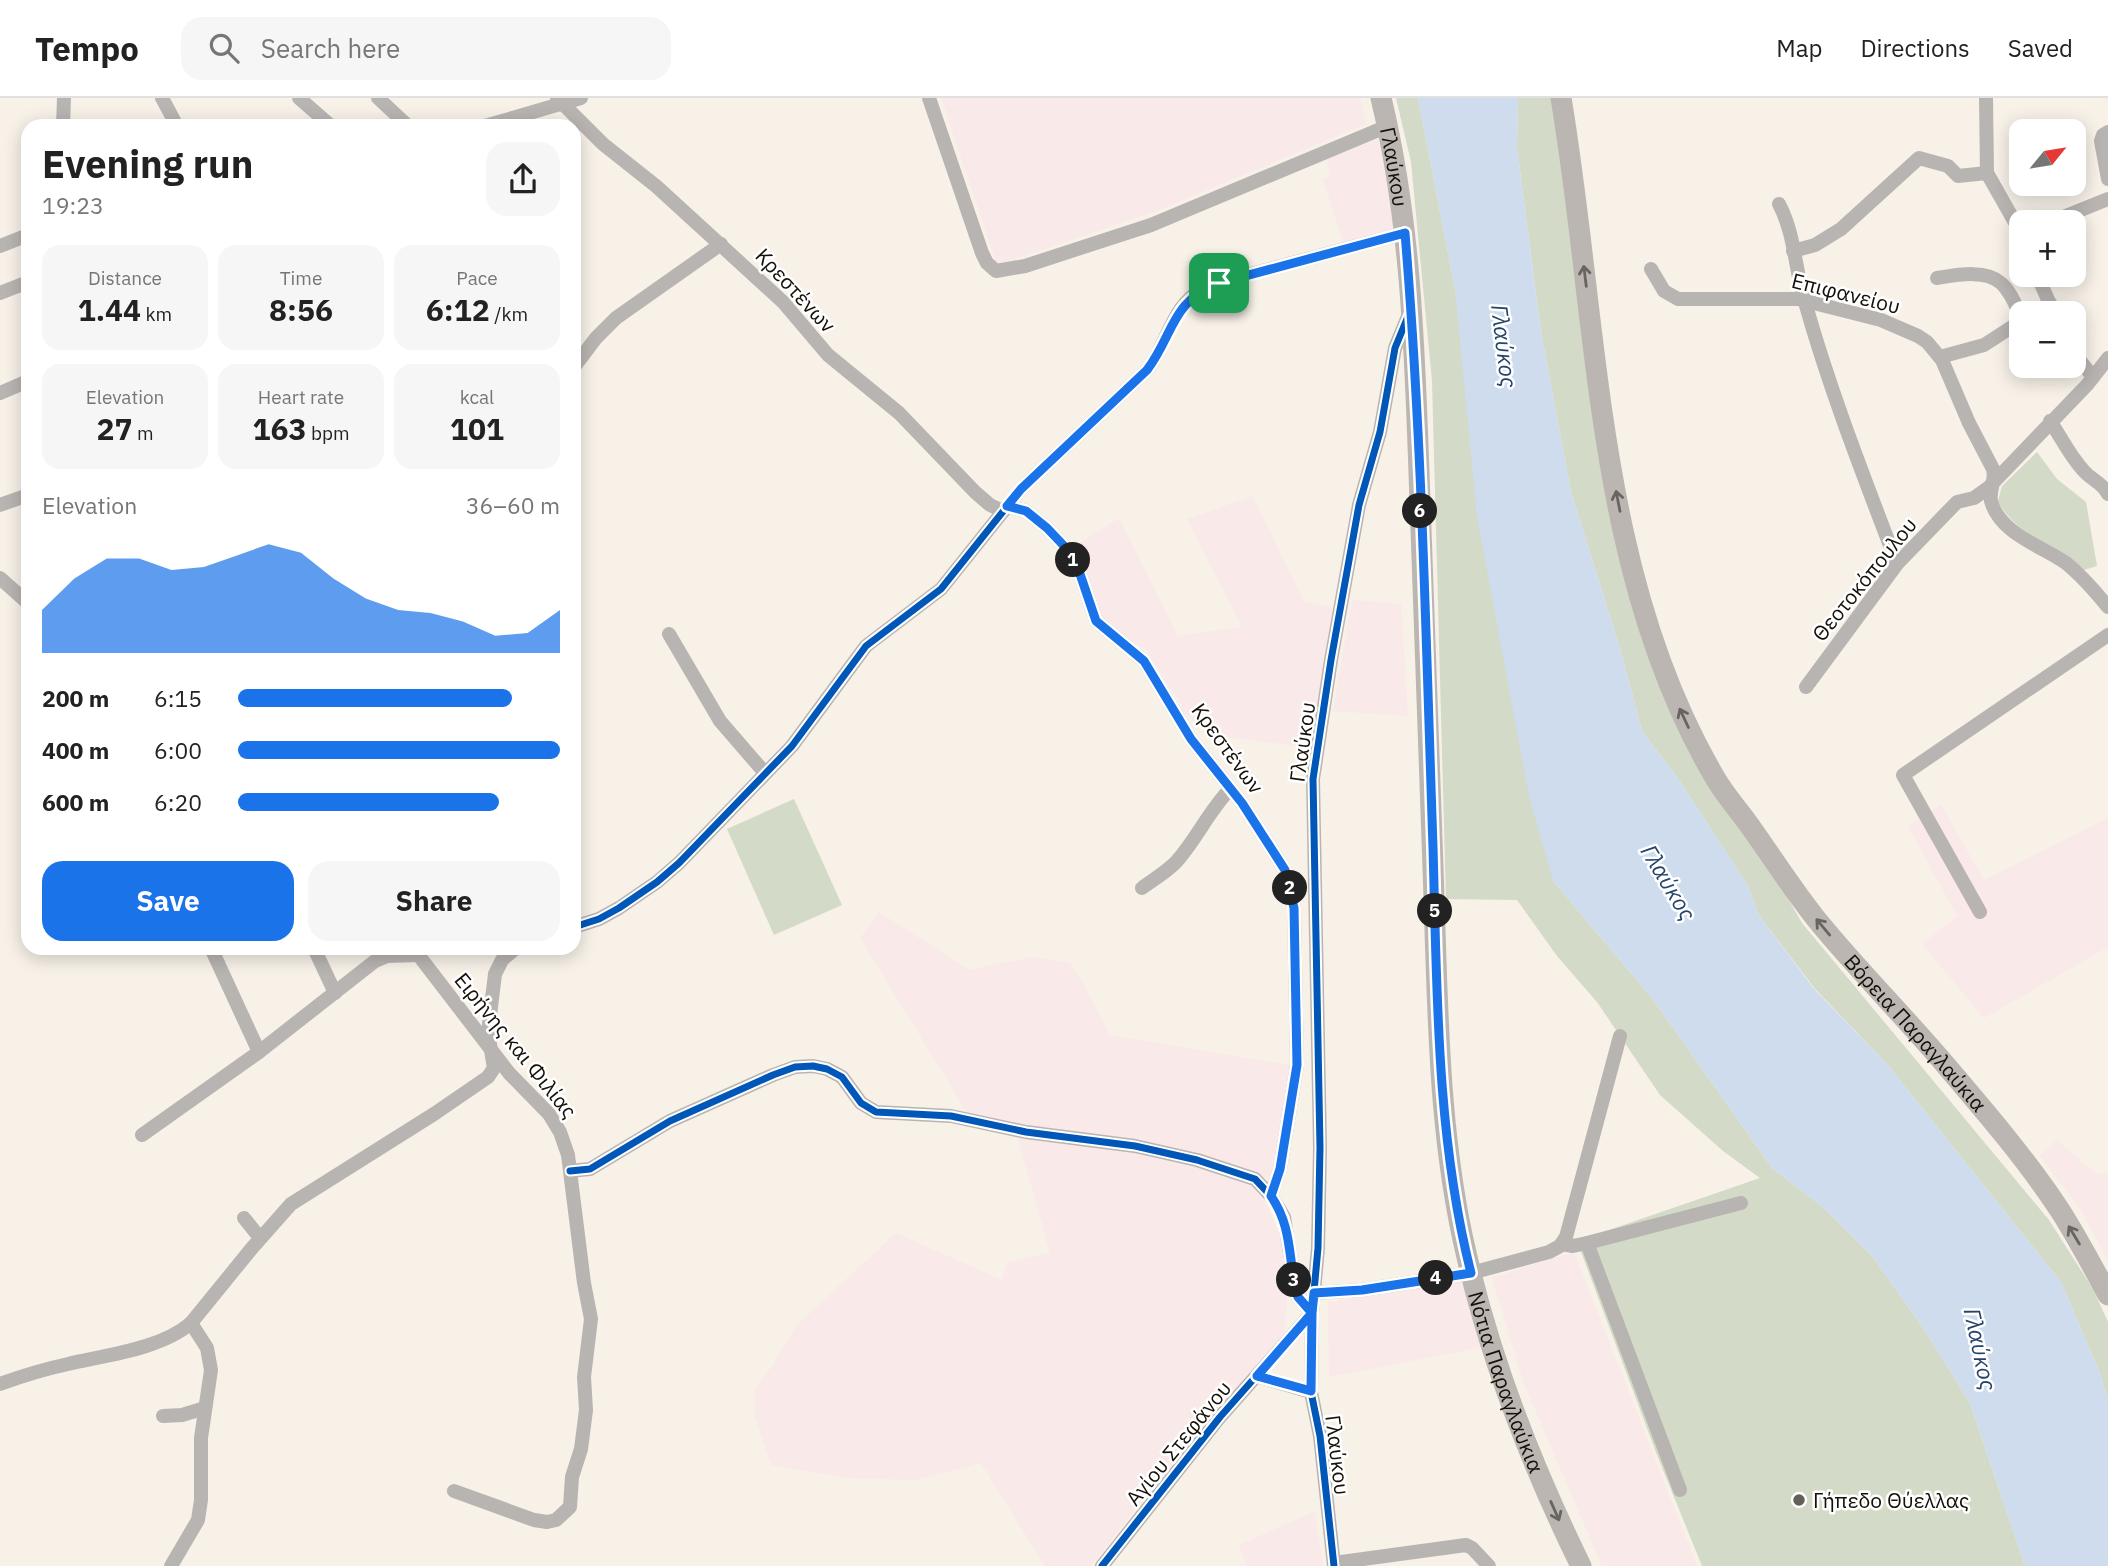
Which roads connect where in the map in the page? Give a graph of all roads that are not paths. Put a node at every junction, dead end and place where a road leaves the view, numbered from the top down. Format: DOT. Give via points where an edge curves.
graph roads {
  1 [pos="162,98"];
  2 [pos="299,98"];
  3 [pos="378,98"];
  4 [pos="581,98"];
  5 [pos="929,98"];
  6 [pos="1381,98"];
  7 [pos="1561,98"];
  8 [pos="1986,98"];
  9 [pos="66,99"];
  10 [pos="559,100"];
  11 [pos="64,119"];
  12 [pos="173,119"];
  13 [pos="323,119"];
  14 [pos="400,119"];
  15 [pos="505,119"];
  16 [pos="578,119"];
  17 [pos="581,122"];
  18 [pos="1388,126"];
  19 [pos="2108,132"];
  20 [pos="1987,173"];
  21 [pos="2108,179"];
  22 [pos="2108,200"];
  23 [pos="1779,204"];
  24 [pos="2082,210"];
  25 [pos="2009,212"];
  26 [pos="1405,233"];
  27 [pos="21,238"];
  28 [pos="721,244"];
  29 [pos="0,246"];
  30 [pos="1793,251"];
  31 [pos="1651,269"];
  32 [pos="1937,278"];
  33 [pos="21,285"];
  34 [pos="0,293"];
  35 [pos="1804,300"];
  36 [pos="2013,301"];
  37 [pos="1411,309"];
  38 [pos="2009,327"];
  39 [pos="1940,357"];
  40 [pos="581,358"];
  41 [pos="2108,358"];
  42 [pos="2086,368"];
  43 [pos="2093,377"];
  44 [pos="21,383"];
  45 [pos="0,393"];
  46 [pos="2050,421"];
  47 [pos="1994,482"];
  48 [pos="2108,494"];
  49 [pos="21,498"];
  50 [pos="0,505"];
  51 [pos="1005,508"];
  52 [pos="1897,564"];
  53 [pos="0,578"];
  54 [pos="21,597"];
  55 [pos="2108,607"];
  56 [pos="669,634"];
  57 [pos="2108,635"];
  58 [pos="1806,687"];
  59 [pos="765,773"];
  60 [pos="1230,789"];
  61 [pos="1142,888"];
  62 [pos="1980,912"];
  63 [pos="581,924"];
  64 [pos="214,955"];
  65 [pos="317,955"];
  66 [pos="394,955"];
  67 [pos="417,955"];
  68 [pos="508,955"];
  69 [pos="335,993"];
  70 [pos="1620,1036"];
  71 [pos="491,1050"];
  72 [pos="260,1052"];
  73 [pos="142,1135"];
  74 [pos="570,1171"];
  75 [pos="1271,1196"];
  76 [pos="1741,1203"];
  77 [pos="244,1219"];
  78 [pos="260,1238"];
  79 [pos="1587,1243"];
  80 [pos="1562,1244"];
  81 [pos="1471,1273"];
  82 [pos="1314,1293"];
  83 [pos="2108,1295"];
  84 [pos="1312,1313"];
  85 [pos="191,1322"];
  86 [pos="1257,1376"];
  87 [pos="0,1384"];
  88 [pos="1311,1391"];
  89 [pos="205,1408"];
  90 [pos="163,1416"];
  91 [pos="1680,1490"];
  92 [pos="454,1491"];
  93 [pos="1334,1565"];
  94 [pos="171,1566"];
  95 [pos="1102,1566"];
  96 [pos="1489,1566"];
  97 [pos="1581,1566"];
  1 -- 12 [label="street"];
  2 -- 13 [label="street"];
  3 -- 14 [label="street"];
  4 -- 10 [label="street"];
  5 -- 18 [label="street" via="982,253 996,271 1009,271 1152,225"];
  6 -- 18 [label="main road, Γλαύκου"];
  83 -- 7 [label="main road, Βόρεια Παραγλαύκια, one-way" via="2029,1168 1943,1062 1815,918 1715,779 1684,719 1660,661 1632,568 1601,413"];
  8 -- 20 [label="street"];
  9 -- 11 [label="street"];
  10 -- 15 [label="street"];
  10 -- 16 [label="street, Κρεστένων"];
  17 -- 28 [label="street, Κρεστένων"];
  18 -- 26 [label="main road, Γλαύκου"];
  19 -- 21 [label="street" via="2101,141"];
  20 -- 25 [label="street"];
  20 -- 30 [label="street" via="1958,176 1948,166 1919,158 1840,229 1815,245"];
  22 -- 24 [label="street"];
  23 -- 30 [label="street"];
  26 -- 37 [label="main road, Γλαύκου"];
  26 -- 51 [label="street" via="1236,278 1194,295 1181,308 1147,370"];
  27 -- 29 [label="street"];
  28 -- 40 [label="street" via="616,318"];
  28 -- 51 [label="street, Κρεστένων" via="788,307 834,362 880,395 990,505"];
  30 -- 35 [label="street"];
  31 -- 35 [label="street, Επιφανείου" via="1664,291 1683,300"];
  32 -- 36 [label="street" via="1968,274 1999,281"];
  33 -- 34 [label="street"];
  35 -- 39 [label="street, Επιφανείου" via="1895,326 1924,340"];
  35 -- 52 [label="street"];
  37 -- 81 [label="main road, Νότια Παραγλαύκια" via="1438,1013 1452,1175"];
  37 -- 82 [label="street, Γλαύκου" via="1395,348 1380,432 1359,505 1313,779 1320,1147"];
  38 -- 39 [label="street" via="1984,345"];
  39 -- 47 [label="street, Επιφανείου" via="1993,469"];
  41 -- 43 [label="street, Θεοτοκόπουλου"];
  42 -- 43 [label="street"];
  43 -- 46 [label="street, Θεοτοκόπουλου"];
  44 -- 45 [label="street"];
  46 -- 47 [label="street, Θεοτοκόπουλου"];
  46 -- 48 [label="street" via="2080,467"];
  47 -- 52 [label="street, Θεοτοκόπουλου" via="1974,498 1957,502"];
  47 -- 55 [label="street, Επιφανείου" via="1992,502 2001,519 2073,569"];
  49 -- 50 [label="street"];
  51 -- 59 [label="street" via="941,589 866,646 813,720"];
  51 -- 60 [label="street, Κρεστένων" via="1026,511 1066,548 1096,621 1144,661 1191,739"];
  52 -- 58 [label="street, Θεοτοκόπουλου"];
  53 -- 54 [label="street"];
  56 -- 59 [label="street" via="720,721"];
  57 -- 62 [label="street" via="1903,775"];
  59 -- 63 [label="street" via="666,874 612,912"];
  60 -- 61 [label="street" via="1175,863"];
  60 -- 75 [label="street, Κρεστένων" via="1285,870 1294,908 1297,1065 1279,1176"];
  64 -- 72 [label="street"];
  65 -- 69 [label="street"];
  66 -- 69 [label="street" via="378,959"];
  67 -- 71 [label="street, Ειρήνης και Φιλίας"];
  68 -- 71 [label="street" via="495,974 488,1027"];
  69 -- 72 [label="street"];
  70 -- 80 [label="street"];
  71 -- 74 [label="street, Ειρήνης και Φιλίας" via="557,1126"];
  71 -- 78 [label="street" via="493,1070 482,1082 297,1200"];
  72 -- 73 [label="street"];
  74 -- 75 [label="street" via="590,1169 670,1121 773,1075 813,1066 842,1077 861,1103 876,1112 951,1116 1026,1132 1135,1146 1255,1179"];
  74 -- 92 [label="street, Ειρήνης και Φιλίας" via="592,1322 584,1373 586,1410 570,1507 547,1522"];
  75 -- 84 [label="street" via="1282,1212 1288,1234 1298,1297"];
  76 -- 79 [label="street"];
  77 -- 78 [label="street"];
  78 -- 85 [label="street"];
  79 -- 80 [label="street"];
  79 -- 91 [label="street"];
  80 -- 81 [label="street" via="1549,1252"];
  81 -- 82 [label="street"];
  81 -- 97 [label="main road, Νότια Παραγλαύκια, one-way" via="1496,1367 1535,1468"];
  82 -- 84 [label="street, Γλαύκου"];
  84 -- 86 [label="street, Αγίου Στεφάνου"];
  84 -- 88 [label="street, Γλαύκου"];
  85 -- 87 [label="street" via="136,1348"];
  85 -- 89 [label="street" via="202,1336 210,1362"];
  86 -- 88 [label="street"];
  86 -- 95 [label="street, Αγίου Στεφάνου"];
  88 -- 93 [label="street, Γλαύκου"];
  89 -- 90 [label="street"];
  89 -- 94 [label="street" via="200,1511"];
  93 -- 96 [label="street" via="1466,1545"];
}
